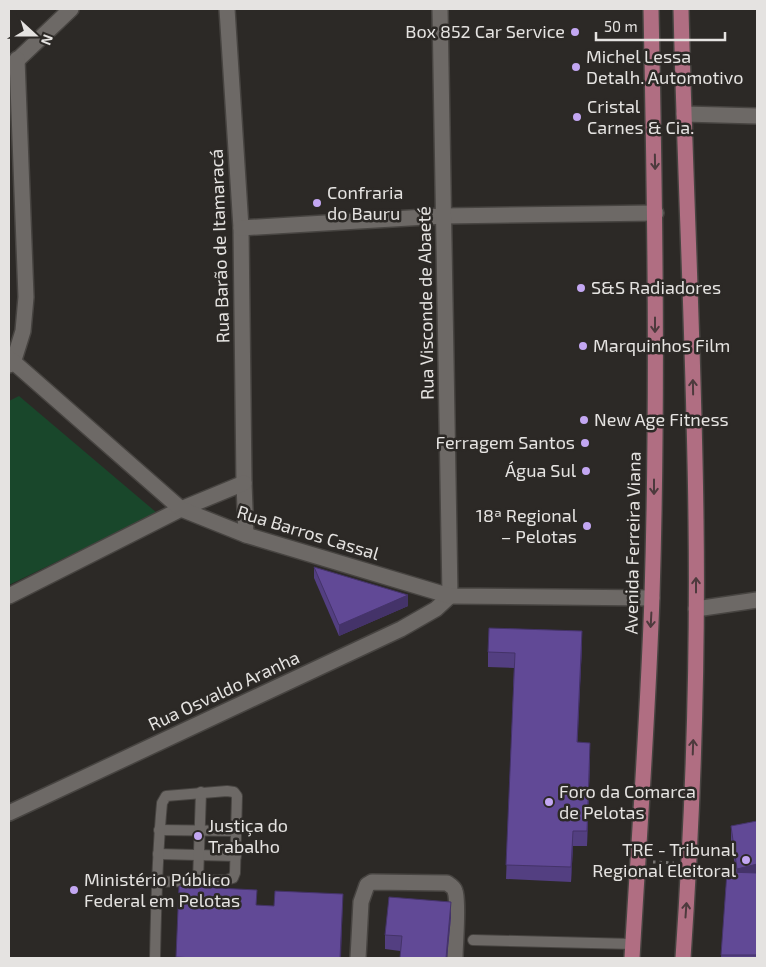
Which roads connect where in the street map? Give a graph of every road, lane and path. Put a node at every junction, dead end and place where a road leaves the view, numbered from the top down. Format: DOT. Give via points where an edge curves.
graph roads {
  1 [pos="71,9"];
  2 [pos="227,9"];
  3 [pos="440,9"];
  4 [pos="651,9"];
  5 [pos="681,9"];
  6 [pos="13,64"];
  7 [pos="684,114"];
  8 [pos="757,116"];
  9 [pos="656,214"];
  10 [pos="443,216"];
  11 [pos="242,228"];
  12 [pos="10,362"];
  13 [pos="244,483"];
  14 [pos="181,509"];
  15 [pos="246,535"];
  16 [pos="9,596"];
  17 [pos="450,596"];
  18 [pos="652,598"];
  19 [pos="757,600"];
  20 [pos="696,610"];
  21 [pos="201,792"];
  22 [pos="9,813"];
  23 [pos="159,830"];
  24 [pos="200,831"];
  25 [pos="236,831"];
  26 [pos="158,854"];
  27 [pos="199,856"];
  28 [pos="236,856"];
  29 [pos="638,860"];
  30 [pos="690,864"];
  31 [pos="198,881"];
  32 [pos="157,882"];
  33 [pos="473,940"];
  34 [pos="632,951"];
  35 [pos="155,958"];
  36 [pos="358,958"];
  37 [pos="455,958"];
  38 [pos="683,958"];
  1 -- 6 [label="street"];
  2 -- 11 [label="street, Rua Barão de Itamaracá"];
  3 -- 10 [label="street, Rua Visconde de Abaeté"];
  4 -- 9 [label="main road, Avenida Ferreira Viana, one-way"];
  5 -- 7 [label="main road"];
  6 -- 12 [label="street" via="26,297 23,331"];
  7 -- 8 [label="street"];
  20 -- 7 [label="main road, one-way"];
  9 -- 10 [label="street"];
  9 -- 18 [label="main road, Avenida Ferreira Viana, one-way"];
  10 -- 11 [label="street"];
  10 -- 17 [label="street, Rua Visconde de Abaeté"];
  11 -- 13 [label="street, Rua Barão de Itamaracá"];
  12 -- 14 [label="street, Rua Barros Cassal"];
  13 -- 14 [label="street"];
  13 -- 15 [label="street, Rua Barão de Itamaracá"];
  14 -- 15 [label="street, Rua Barros Cassal"];
  14 -- 16 [label="street"];
  15 -- 17 [label="street, Rua Barros Cassal"];
  17 -- 18 [label="street, Rua Barros Cassal"];
  17 -- 22 [label="street, Rua Osvaldo Aranha" via="436,609 401,629"];
  18 -- 29 [label="main road, Avenida Ferreira Viana, one-way"];
  19 -- 20 [label="street"];
  30 -- 20 [label="main road, one-way"];
  21 -- 23 [label="lane" via="166,796 162,803"];
  21 -- 24 [label="lane"];
  21 -- 25 [label="lane" via="234,792 237,796"];
  23 -- 24 [label="lane"];
  23 -- 26 [label="lane"];
  24 -- 25 [label="lane"];
  24 -- 27 [label="lane"];
  25 -- 28 [label="lane"];
  26 -- 27 [label="lane"];
  26 -- 32 [label="lane"];
  27 -- 28 [label="lane"];
  27 -- 31 [label="lane"];
  28 -- 31 [label="lane" via="232,878"];
  29 -- 30 [label="path"];
  29 -- 34 [label="main road, Avenida Ferreira Viana"];
  38 -- 30 [label="main road, one-way"];
  31 -- 32 [label="lane"];
  32 -- 35 [label="lane"];
  33 -- 34 [label="lane"];
  36 -- 37 [label="street" via="361,902 367,885 372,882 409,882 447,883 456,891"];
}
